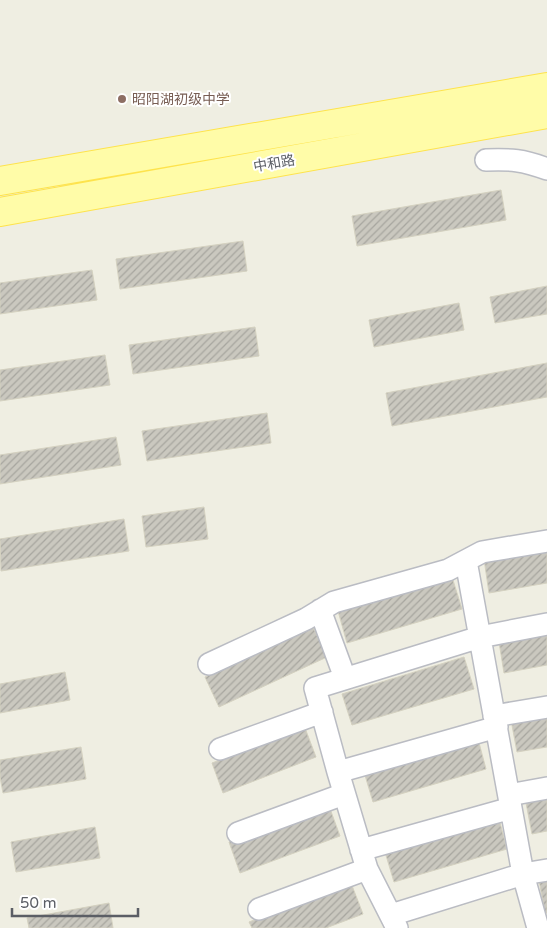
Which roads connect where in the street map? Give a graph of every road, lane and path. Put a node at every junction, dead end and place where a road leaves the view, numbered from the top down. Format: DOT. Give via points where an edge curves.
graph roads {
  1 [pos="547,87"];
  2 [pos="547,114"];
  3 [pos="486,160"];
  4 [pos="547,169"];
  5 [pos="0,181"];
  6 [pos="0,212"];
  7 [pos="547,541"];
  8 [pos="466,562"];
  9 [pos="320,610"];
  10 [pos="547,624"];
  11 [pos="480,637"];
  12 [pos="209,664"];
  13 [pos="346,678"];
  14 [pos="547,707"];
  15 [pos="322,712"];
  16 [pos="496,722"];
  17 [pos="220,749"];
  18 [pos="338,772"];
  19 [pos="547,788"];
  20 [pos="344,794"];
  21 [pos="510,802"];
  22 [pos="238,834"];
  23 [pos="364,859"];
  24 [pos="547,870"];
  25 [pos="523,874"];
  26 [pos="258,909"];
  27 [pos="394,922"];
  28 [pos="538,928"];
  1 -- 5 [label="main road, 中和路"];
  2 -- 6 [label="main road, 中和路"];
  3 -- 4 [label="street" via="512,159"];
  7 -- 8 [label="street" via="482,552"];
  8 -- 9 [label="street" via="334,602"];
  8 -- 11 [label="street"];
  9 -- 12 [label="street"];
  9 -- 13 [label="street"];
  10 -- 11 [label="street"];
  11 -- 13 [label="street"];
  11 -- 16 [label="street"];
  13 -- 15 [label="street" via="315,688"];
  14 -- 16 [label="street"];
  15 -- 17 [label="street"];
  15 -- 18 [label="street"];
  16 -- 18 [label="street"];
  16 -- 21 [label="street"];
  18 -- 20 [label="street"];
  19 -- 21 [label="street"];
  20 -- 22 [label="street"];
  20 -- 23 [label="street"];
  21 -- 23 [label="street"];
  21 -- 25 [label="street"];
  23 -- 26 [label="street"];
  23 -- 27 [label="street"];
  24 -- 25 [label="street"];
  25 -- 27 [label="street"];
  25 -- 28 [label="street"];
}
